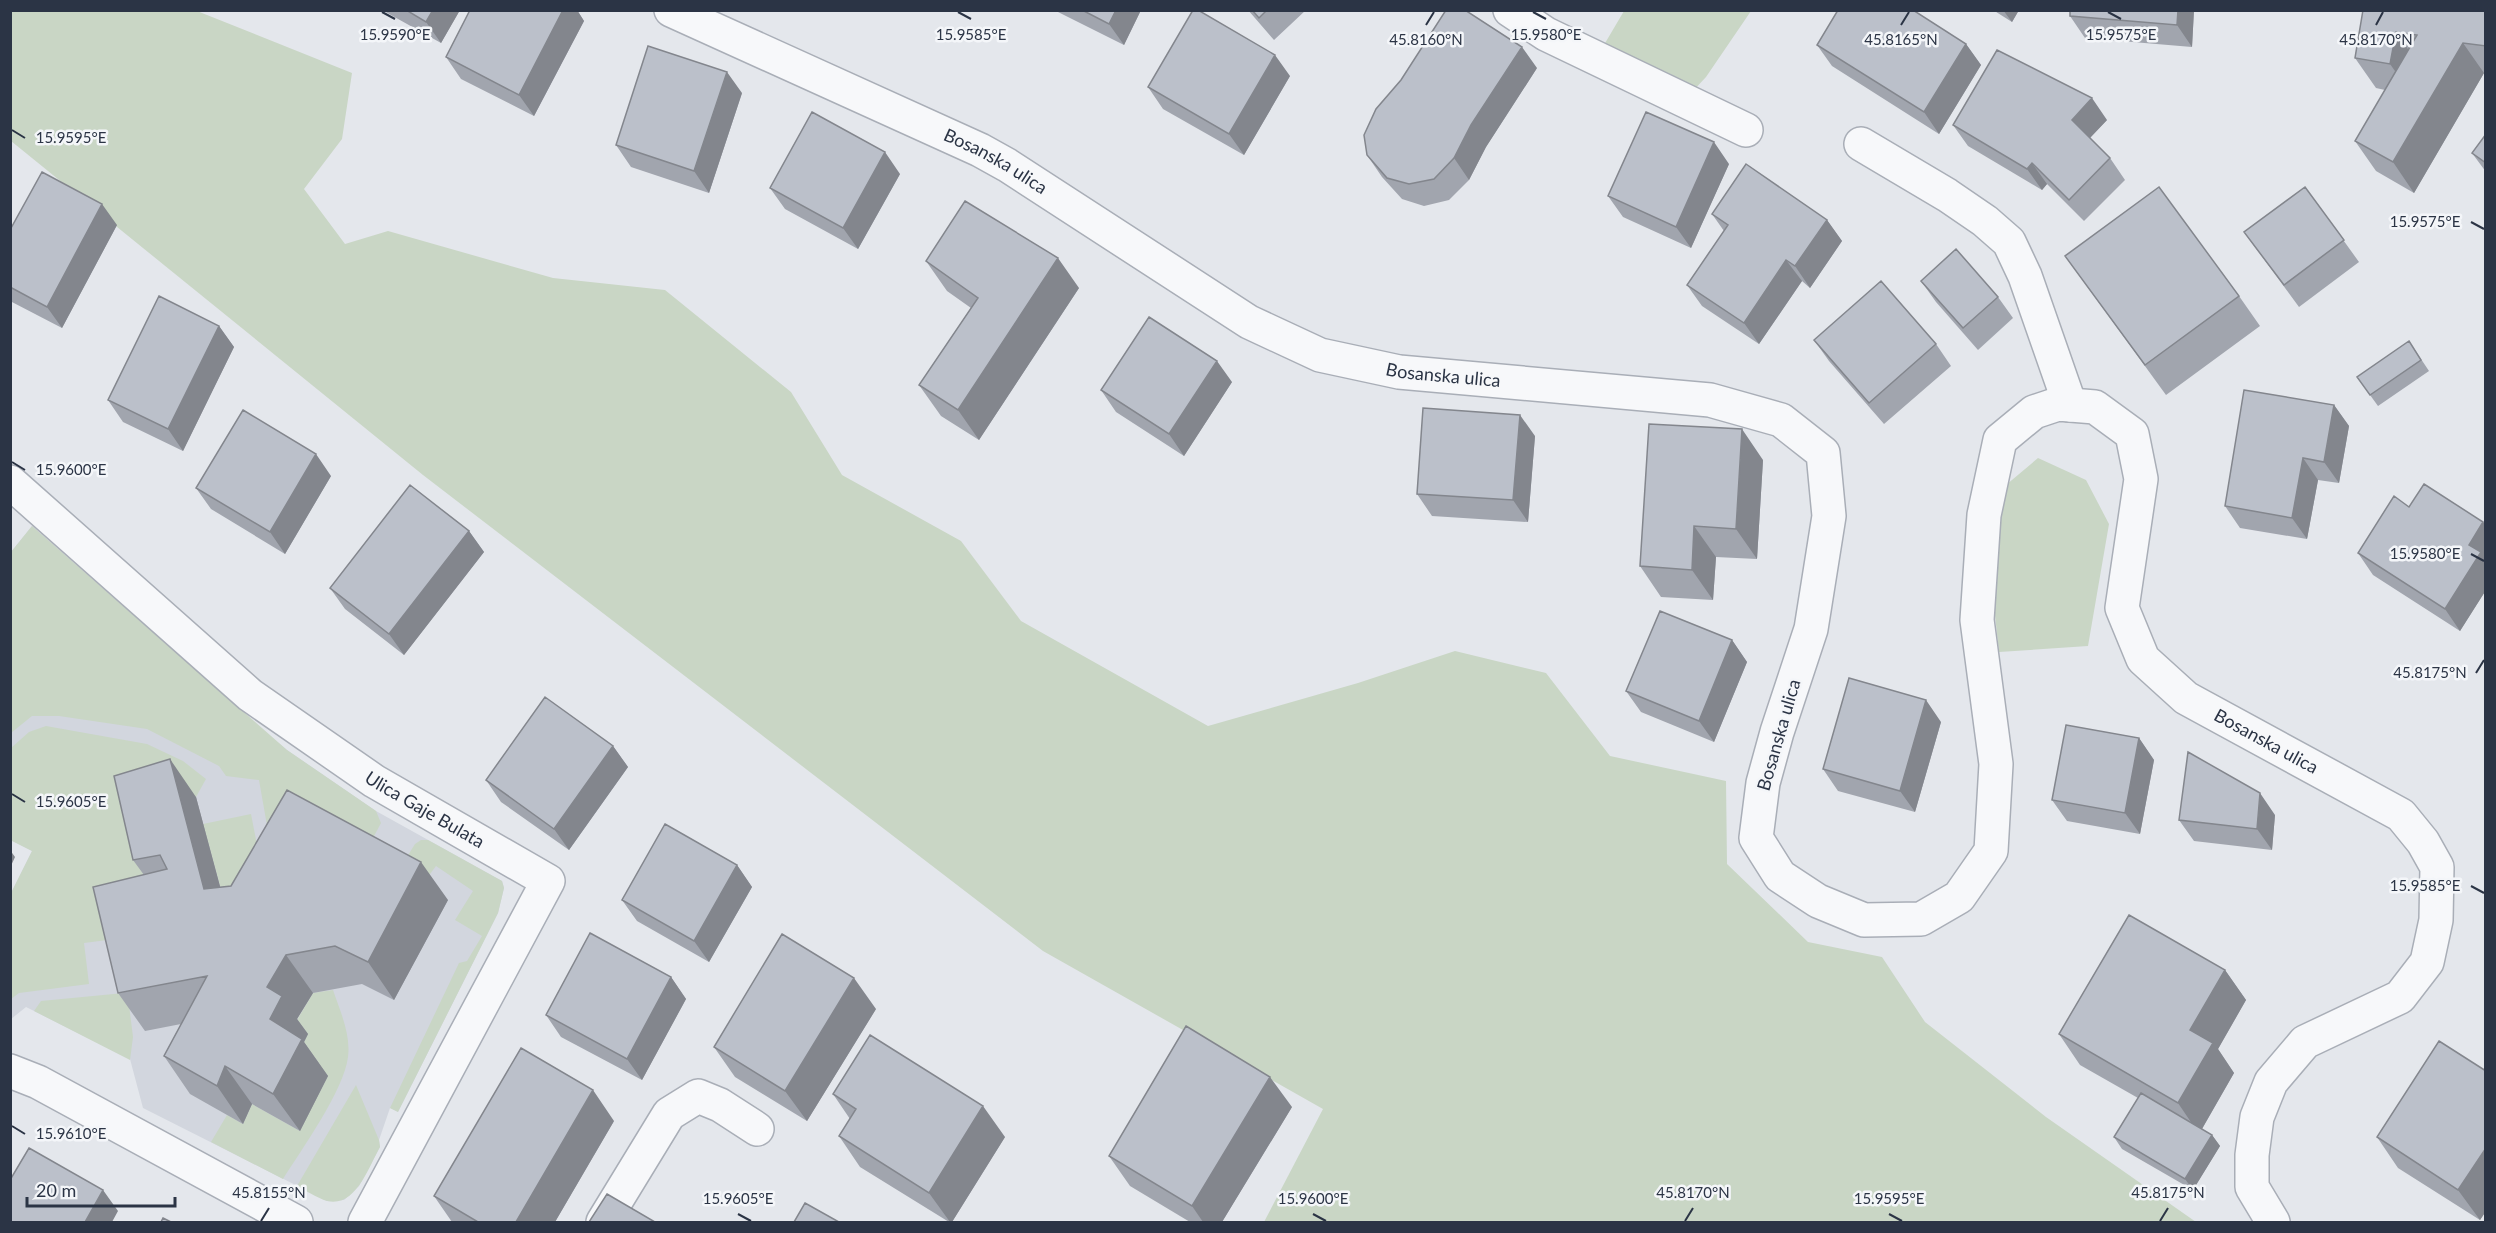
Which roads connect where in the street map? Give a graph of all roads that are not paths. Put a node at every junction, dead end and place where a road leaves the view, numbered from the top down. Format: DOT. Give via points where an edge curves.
graph roads {
  1 [pos="671,10"];
  2 [pos="1510,10"];
  3 [pos="1746,130"];
  4 [pos="1861,144"];
  5 [pos="2070,405"];
  6 [pos="10,482"];
  7 [pos="10,1071"];
  8 [pos="757,1129"];
  9 [pos="296,1222"];
  10 [pos="365,1222"];
  11 [pos="603,1222"];
  12 [pos="2273,1222"];
  1 -- 5 [label="street, Bosanska ulica" via="980,150 1249,322 1320,355 1399,372 1710,400 1781,420 1823,453 1829,516 1811,629 1763,783 1756,838 1780,876 1818,901 1864,920 1922,919 1959,897 1991,851 1996,764 1977,620 1984,515 2000,440 2034,412 2058,404"];
  2 -- 3 [label="street" via="1546,34"];
  4 -- 5 [label="street" via="1947,195 2009,242 2025,276"];
  5 -- 12 [label="street, Bosanska ulica" via="2095,407 2132,434 2141,479 2122,608 2143,659 2186,698 2401,815 2437,867 2436,920 2427,962 2400,997 2306,1042 2271,1082 2257,1117 2252,1187"];
  6 -- 10 [label="street, Ulica Gaje Bulata" via="250,695 374,782 548,881"];
  7 -- 9 [label="street" via="38,1082"];
  8 -- 11 [label="street" via="698,1096 669,1114"];
}
